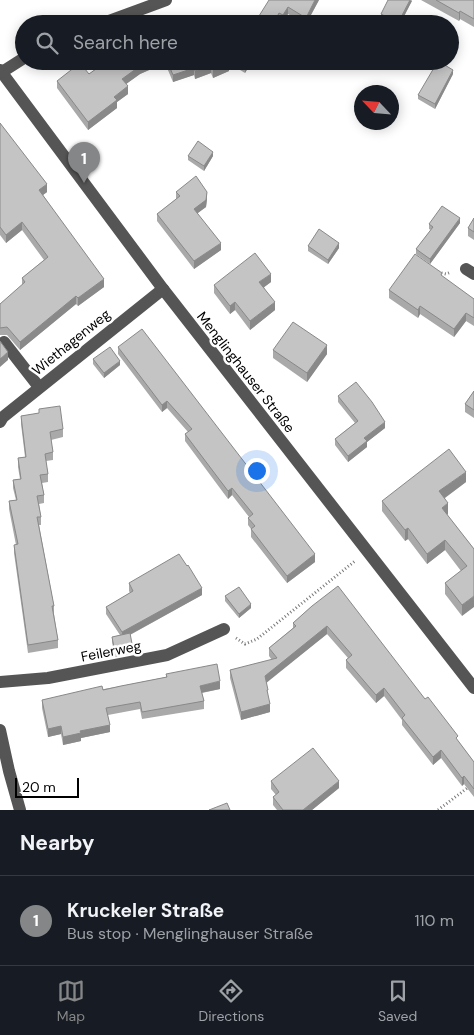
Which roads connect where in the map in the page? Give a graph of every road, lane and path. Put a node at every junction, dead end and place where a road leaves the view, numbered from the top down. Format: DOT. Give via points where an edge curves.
graph roads {
  1 [pos="166,0"];
  2 [pos="125,15"];
  3 [pos="15,63"];
  4 [pos="1,71"];
  5 [pos="436,271"];
  6 [pos="470,272"];
  7 [pos="162,288"];
  8 [pos="4,342"];
  9 [pos="40,387"];
  10 [pos="0,420"];
  11 [pos="367,552"];
  12 [pos="224,629"];
  13 [pos="0,682"];
  14 [pos="474,688"];
  15 [pos="0,730"];
  16 [pos="474,783"];
  17 [pos="20,810"];
  18 [pos="438,810"];
  1 -- 2 [label="street"];
  3 -- 4 [label="street"];
  4 -- 7 [label="street, Menglinghauser Straße"];
  5 -- 6 [label="path" via="446,274"];
  7 -- 9 [label="street, Wiethagenweg"];
  7 -- 11 [label="street, Menglinghauser Straße"];
  8 -- 9 [label="street"];
  9 -- 10 [label="street, Wiethagenweg"];
  11 -- 12 [label="path" via="257,639 245,644"];
  11 -- 14 [label="street, Menglinghauser Straße"];
  12 -- 13 [label="street, Feilerweg" via="167,655 48,678"];
  15 -- 17 [label="street"];
  16 -- 18 [label="path"];
}
